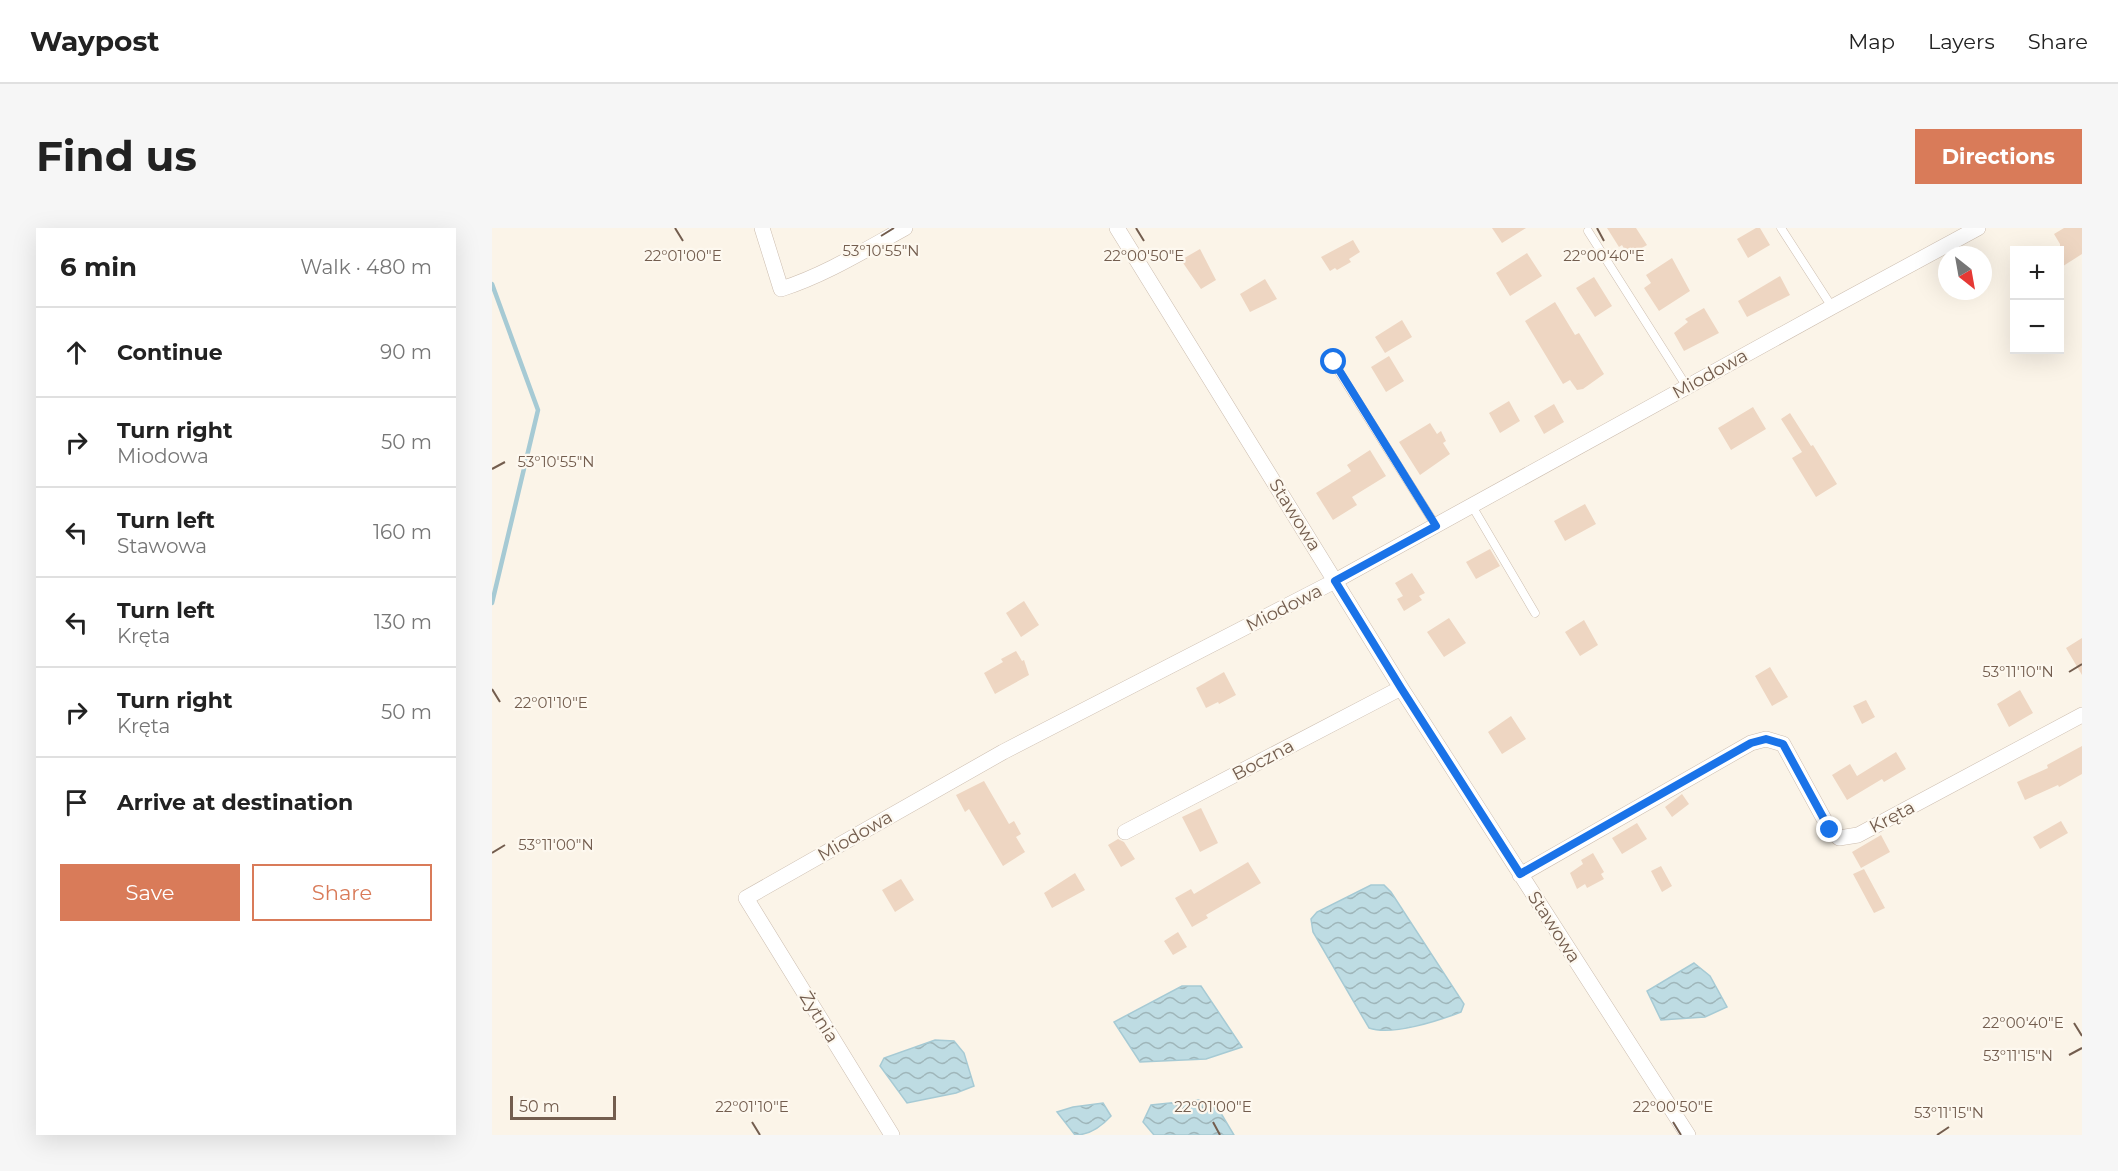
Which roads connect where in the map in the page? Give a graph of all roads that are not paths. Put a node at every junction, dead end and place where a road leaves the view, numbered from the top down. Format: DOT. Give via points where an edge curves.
graph roads {
  1 [pos="762,228"];
  2 [pos="905,228"];
  3 [pos="1117,228"];
  4 [pos="1781,228"];
  5 [pos="1978,228"];
  6 [pos="1588,231"];
  7 [pos="1832,307"];
  8 [pos="1334,362"];
  9 [pos="1687,387"];
  10 [pos="1472,506"];
  11 [pos="1436,526"];
  12 [pos="1335,581"];
  13 [pos="1535,613"];
  14 [pos="1401,688"];
  15 [pos="2082,715"];
  16 [pos="1125,832"];
  17 [pos="1520,874"];
  18 [pos="746,898"];
  19 [pos="892,1135"];
  20 [pos="1688,1135"];
  1 -- 2 [label="street" via="781,289"];
  3 -- 12 [label="street, Stawowa"];
  4 -- 7 [label="lane"];
  5 -- 7 [label="street, Miodowa"];
  6 -- 9 [label="lane"];
  7 -- 9 [label="street, Miodowa"];
  8 -- 11 [label="lane"];
  9 -- 10 [label="street, Miodowa"];
  10 -- 11 [label="street, Miodowa"];
  10 -- 13 [label="lane"];
  11 -- 12 [label="street, Miodowa"];
  12 -- 14 [label="street, Stawowa"];
  12 -- 18 [label="street, Miodowa" via="1003,752"];
  14 -- 16 [label="street, Boczna"];
  14 -- 17 [label="street, Stawowa"];
  15 -- 17 [label="street, Kręta" via="1858,835 1839,838 1830,830 1783,744 1766,739 1751,743"];
  17 -- 20 [label="street, Stawowa"];
  18 -- 19 [label="street, Żytnia"];
}
